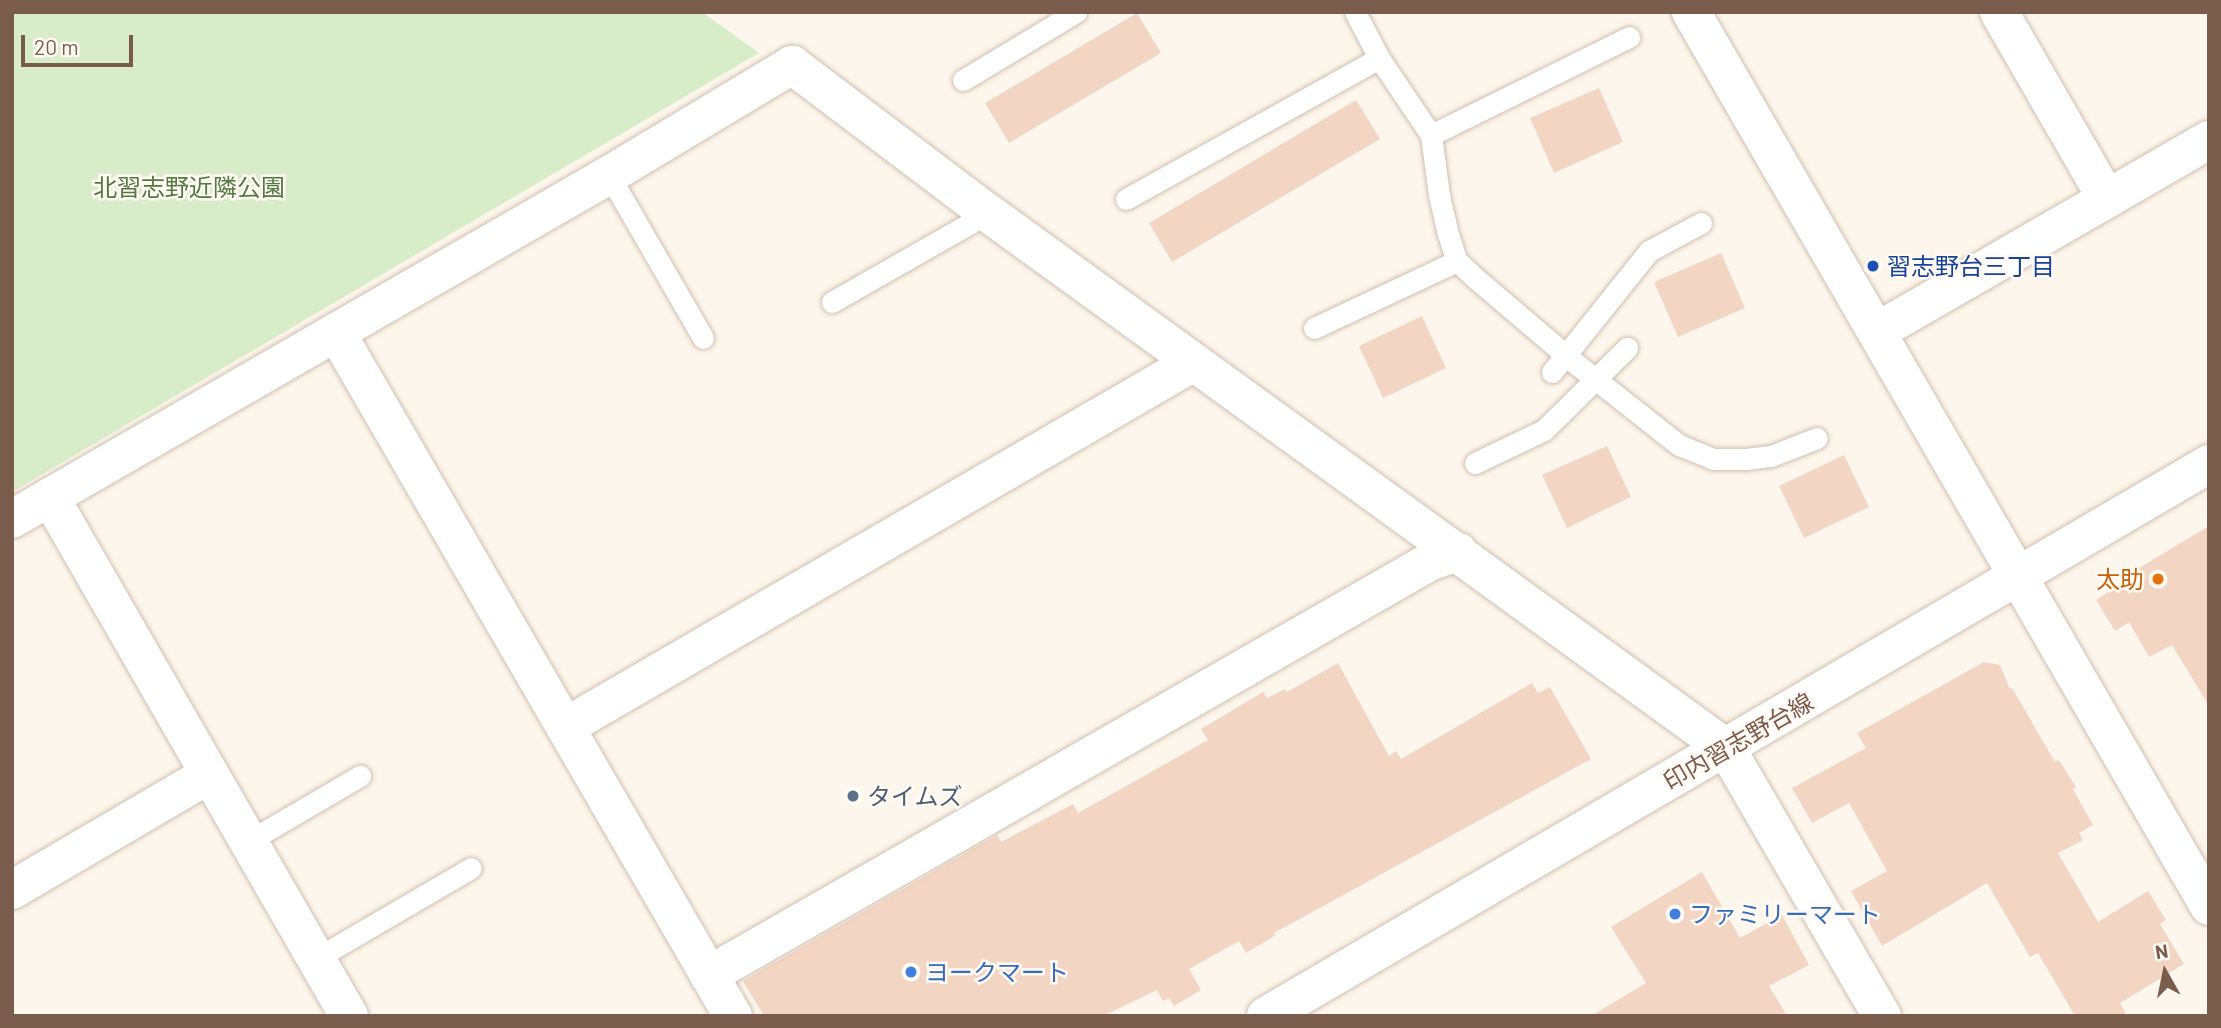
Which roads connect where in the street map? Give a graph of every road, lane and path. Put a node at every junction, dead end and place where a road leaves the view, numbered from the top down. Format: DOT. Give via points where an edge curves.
graph roads {
  1 [pos="1076,12"];
  2 [pos="1355,12"];
  3 [pos="1691,12"];
  4 [pos="2000,12"];
  5 [pos="1629,37"];
  6 [pos="1379,58"];
  7 [pos="963,80"];
  8 [pos="1431,135"];
  9 [pos="2209,139"];
  10 [pos="609,176"];
  11 [pos="1126,198"];
  12 [pos="2107,199"];
  13 [pos="988,213"];
  14 [pos="1701,223"];
  15 [pos="1457,261"];
  16 [pos="832,302"];
  17 [pos="1314,328"];
  18 [pos="1878,331"];
  19 [pos="336,332"];
  20 [pos="703,338"];
  21 [pos="1628,348"];
  22 [pos="1566,355"];
  23 [pos="1194,362"];
  24 [pos="1552,372"];
  25 [pos="1595,380"];
  26 [pos="1817,438"];
  27 [pos="1475,463"];
  28 [pos="2209,464"];
  29 [pos="50,497"];
  30 [pos="12,519"];
  31 [pos="1459,552"];
  32 [pos="2021,576"];
  33 [pos="565,727"];
  34 [pos="1726,748"];
  35 [pos="210,774"];
  36 [pos="360,776"];
  37 [pos="249,841"];
  38 [pos="471,868"];
  39 [pos="12,890"];
  40 [pos="2209,906"];
  41 [pos="317,958"];
  42 [pos="709,975"];
  43 [pos="1881,1015"];
  44 [pos="349,1016"];
  45 [pos="733,1016"];
  46 [pos="1266,1016"];
  1 -- 7 [label="lane"];
  2 -- 6 [label="lane"];
  3 -- 18 [label="street"];
  4 -- 12 [label="street"];
  5 -- 8 [label="lane"];
  6 -- 8 [label="lane"];
  6 -- 11 [label="lane"];
  8 -- 15 [label="lane" via="1438,195"];
  9 -- 12 [label="street"];
  10 -- 13 [label="street" via="792,65"];
  10 -- 19 [label="street"];
  10 -- 20 [label="lane"];
  12 -- 18 [label="street"];
  13 -- 16 [label="lane"];
  13 -- 23 [label="street"];
  14 -- 22 [label="lane" via="1650,251"];
  15 -- 17 [label="lane"];
  15 -- 22 [label="lane"];
  18 -- 32 [label="street"];
  19 -- 29 [label="street"];
  19 -- 33 [label="street"];
  21 -- 25 [label="lane"];
  22 -- 24 [label="lane"];
  22 -- 25 [label="lane"];
  23 -- 31 [label="street"];
  23 -- 33 [label="street"];
  25 -- 26 [label="lane" via="1679,445 1713,459 1771,456"];
  25 -- 27 [label="lane" via="1544,430"];
  28 -- 32 [label="street, 印内習志野台線"];
  29 -- 30 [label="street"];
  29 -- 35 [label="street"];
  31 -- 34 [label="street"];
  31 -- 42 [label="street" via="1431,561"];
  32 -- 34 [label="street, 印内習志野台線"];
  32 -- 40 [label="street"];
  33 -- 42 [label="street"];
  34 -- 43 [label="street"];
  34 -- 46 [label="street, 印内習志野台線"];
  35 -- 37 [label="street"];
  35 -- 39 [label="street"];
  36 -- 37 [label="lane"];
  37 -- 41 [label="street"];
  38 -- 41 [label="lane"];
  41 -- 44 [label="street"];
  42 -- 45 [label="street"];
}
